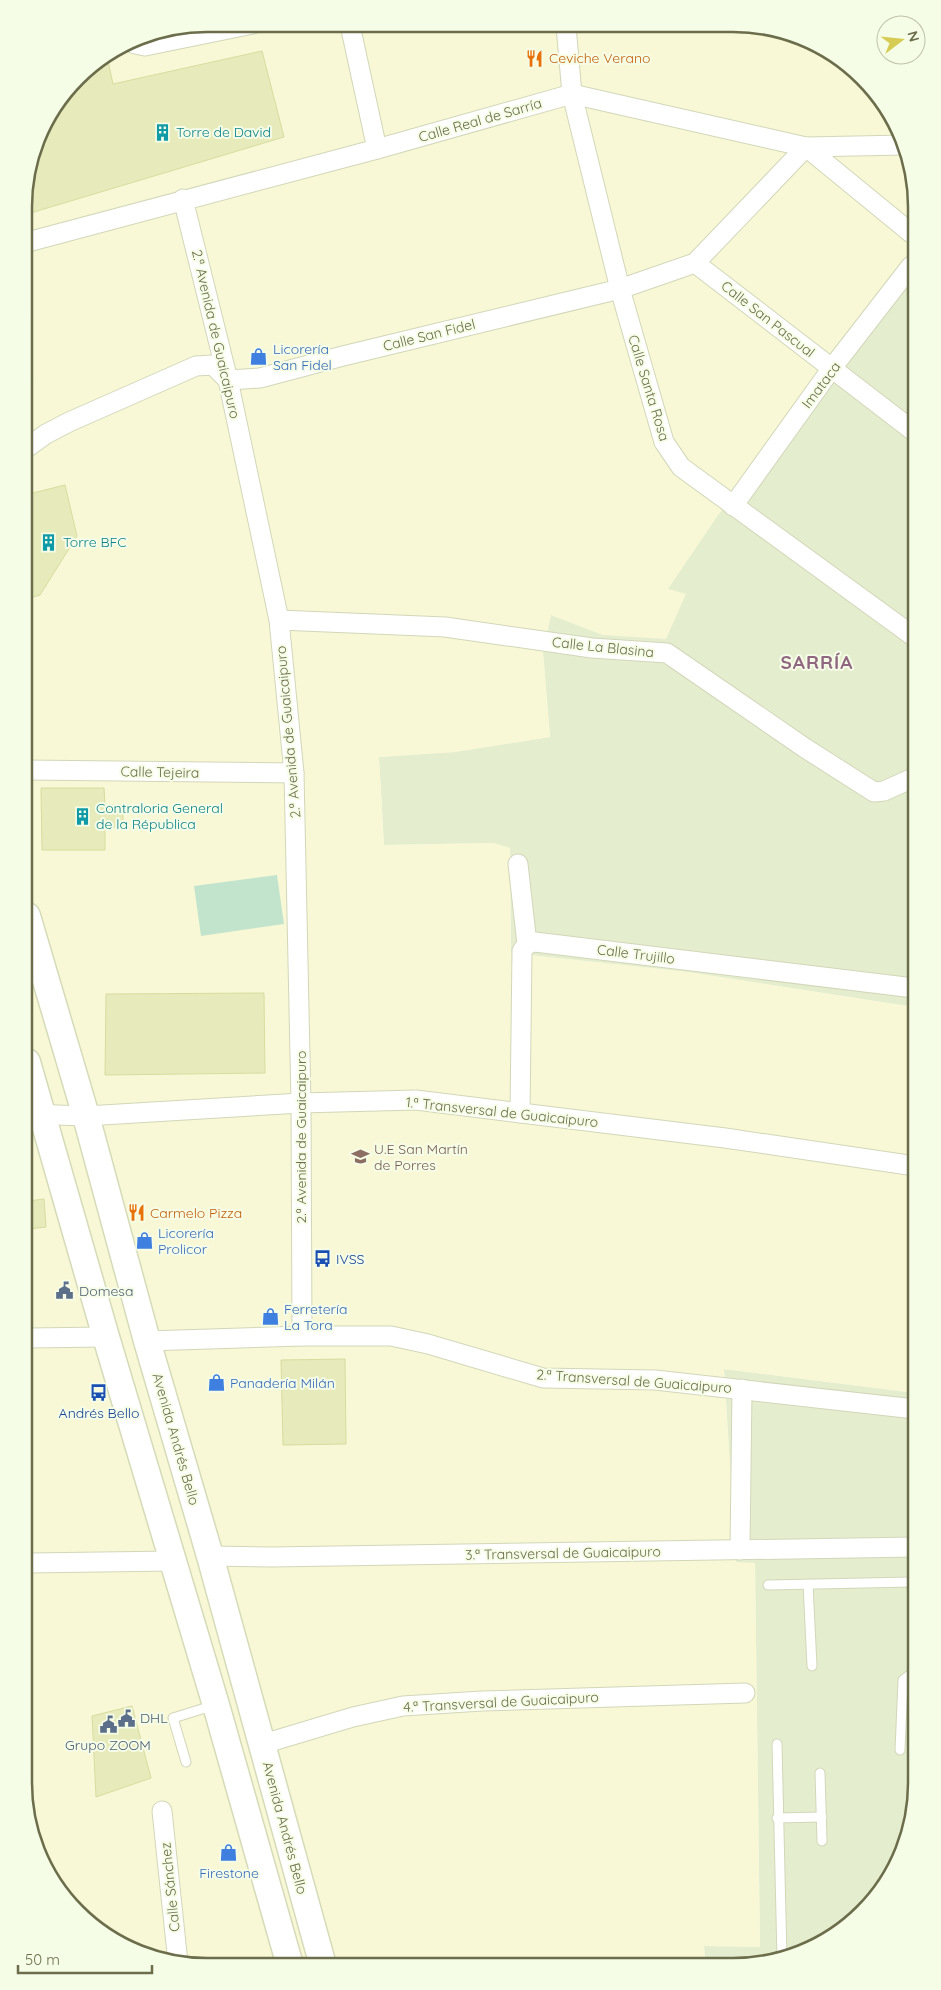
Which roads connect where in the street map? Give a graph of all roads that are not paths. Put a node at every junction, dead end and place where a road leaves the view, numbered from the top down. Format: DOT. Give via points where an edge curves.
graph roads {
  1 [pos="567,32"];
  2 [pos="209,33"];
  3 [pos="352,33"];
  4 [pos="142,45"];
  5 [pos="572,94"];
  6 [pos="897,145"];
  7 [pos="806,147"];
  8 [pos="377,149"];
  9 [pos="183,200"];
  10 [pos="908,231"];
  11 [pos="33,241"];
  12 [pos="695,263"];
  13 [pos="908,270"];
  14 [pos="620,289"];
  15 [pos="832,368"];
  16 [pos="228,380"];
  17 [pos="908,427"];
  18 [pos="33,444"];
  19 [pos="733,506"];
  20 [pos="279,620"];
  21 [pos="908,632"];
  22 [pos="33,770"];
  23 [pos="294,774"];
  24 [pos="908,780"];
  25 [pos="518,864"];
  26 [pos="33,935"];
  27 [pos="527,944"];
  28 [pos="908,987"];
  29 [pos="32,1097"];
  30 [pos="301,1103"];
  31 [pos="520,1113"];
  32 [pos="35,1114"];
  33 [pos="86,1116"];
  34 [pos="908,1165"];
  35 [pos="302,1336"];
  36 [pos="32,1338"];
  37 [pos="106,1338"];
  38 [pos="147,1341"];
  39 [pos="742,1389"];
  40 [pos="908,1408"];
  41 [pos="908,1547"];
  42 [pos="740,1550"];
  43 [pos="210,1556"];
  44 [pos="173,1561"];
  45 [pos="32,1563"];
  46 [pos="908,1579"];
  47 [pos="808,1584"];
  48 [pos="768,1585"];
  49 [pos="812,1666"];
  50 [pos="908,1676"];
  51 [pos="745,1693"];
  52 [pos="216,1705"];
  53 [pos="263,1744"];
  54 [pos="777,1744"];
  55 [pos="900,1750"];
  56 [pos="186,1762"];
  57 [pos="820,1772"];
  58 [pos="162,1811"];
  59 [pos="822,1817"];
  60 [pos="778,1818"];
  61 [pos="822,1841"];
  62 [pos="782,1951"];
  63 [pos="177,1955"];
  64 [pos="288,1958"];
  65 [pos="321,1958"];
  1 -- 5 [label="street, Calle Santa Rosa"];
  2 -- 4 [label="street"];
  3 -- 8 [label="street"];
  5 -- 7 [label="street, Calle Real de Sarría"];
  5 -- 8 [label="street, Calle Real de Sarría"];
  5 -- 14 [label="street, Calle Santa Rosa"];
  6 -- 7 [label="street"];
  7 -- 10 [label="street, Calle Real de Sarría"];
  7 -- 12 [label="street, Calle San Fidel"];
  8 -- 9 [label="street, Calle Real de Sarría"];
  9 -- 11 [label="street, Calle Real de Sarría"];
  9 -- 16 [label="street, 2.ª Avenida de Guaicaipuro"];
  12 -- 14 [label="street, Calle San Fidel"];
  12 -- 15 [label="street, Calle San Pascual"];
  13 -- 15 [label="street, Imataca"];
  14 -- 16 [label="street, Calle San Fidel" via="260,378"];
  14 -- 19 [label="street, Calle Santa Rosa" via="664,442 681,467"];
  15 -- 17 [label="street, Calle San Pascual"];
  15 -- 19 [label="street, Imataca"];
  16 -- 18 [label="street" via="213,365 196,366 69,422"];
  16 -- 20 [label="street, 2.ª Avenida de Guaicaipuro"];
  19 -- 21 [label="street, Calle Santa Rosa"];
  20 -- 23 [label="street, 2.ª Avenida de Guaicaipuro"];
  20 -- 24 [label="street, Calle La Blasina" via="446,627 592,648 667,653 874,792"];
  22 -- 23 [label="street, Calle Tejeira"];
  23 -- 30 [label="street, 2.ª Avenida de Guaicaipuro"];
  25 -- 27 [label="street"];
  26 -- 33 [label="street, Avenida Andrés Bello"];
  27 -- 28 [label="street, Calle Trujillo" via="536,942"];
  27 -- 31 [label="street" via="522,951"];
  29 -- 32 [label="street"];
  30 -- 31 [label="street, 1.ª Transversal de Guaicaipuro" via="416,1100"];
  30 -- 33 [label="street, 1.ª Transversal de Guaicaipuro"];
  30 -- 35 [label="street, 2.ª Avenida de Guaicaipuro"];
  31 -- 34 [label="street, 1.ª Transversal de Guaicaipuro" via="725,1138"];
  32 -- 33 [label="street, 1.ª Transversal de Guaicaipuro"];
  32 -- 37 [label="street"];
  33 -- 38 [label="street, Avenida Andrés Bello"];
  35 -- 38 [label="street, 2.ª Transversal de Guaicaipuro"];
  35 -- 39 [label="street, 2.ª Transversal de Guaicaipuro" via="391,1336 544,1378 643,1379"];
  36 -- 37 [label="street"];
  37 -- 44 [label="street"];
  38 -- 43 [label="street, Avenida Andrés Bello"];
  39 -- 40 [label="street, 2.ª Transversal de Guaicaipuro"];
  39 -- 42 [label="street"];
  41 -- 42 [label="street, 3.ª Transversal de Guaicaipuro"];
  42 -- 43 [label="street, 3.ª Transversal de Guaicaipuro"];
  43 -- 53 [label="street, Avenida Andrés Bello"];
  44 -- 45 [label="street"];
  44 -- 52 [label="street"];
  46 -- 47 [label="lane"];
  47 -- 48 [label="lane"];
  47 -- 49 [label="lane"];
  50 -- 55 [label="lane" via="902,1680"];
  51 -- 53 [label="street, 4.ª Transversal de Guaicaipuro" via="403,1706"];
  52 -- 56 [label="lane" via="173,1718"];
  52 -- 64 [label="street"];
  53 -- 65 [label="street, Avenida Andrés Bello"];
  54 -- 60 [label="lane"];
  57 -- 59 [label="lane"];
  58 -- 63 [label="street, Calle Sánchez"];
  59 -- 60 [label="lane"];
  59 -- 61 [label="lane"];
  60 -- 62 [label="lane"];
}
